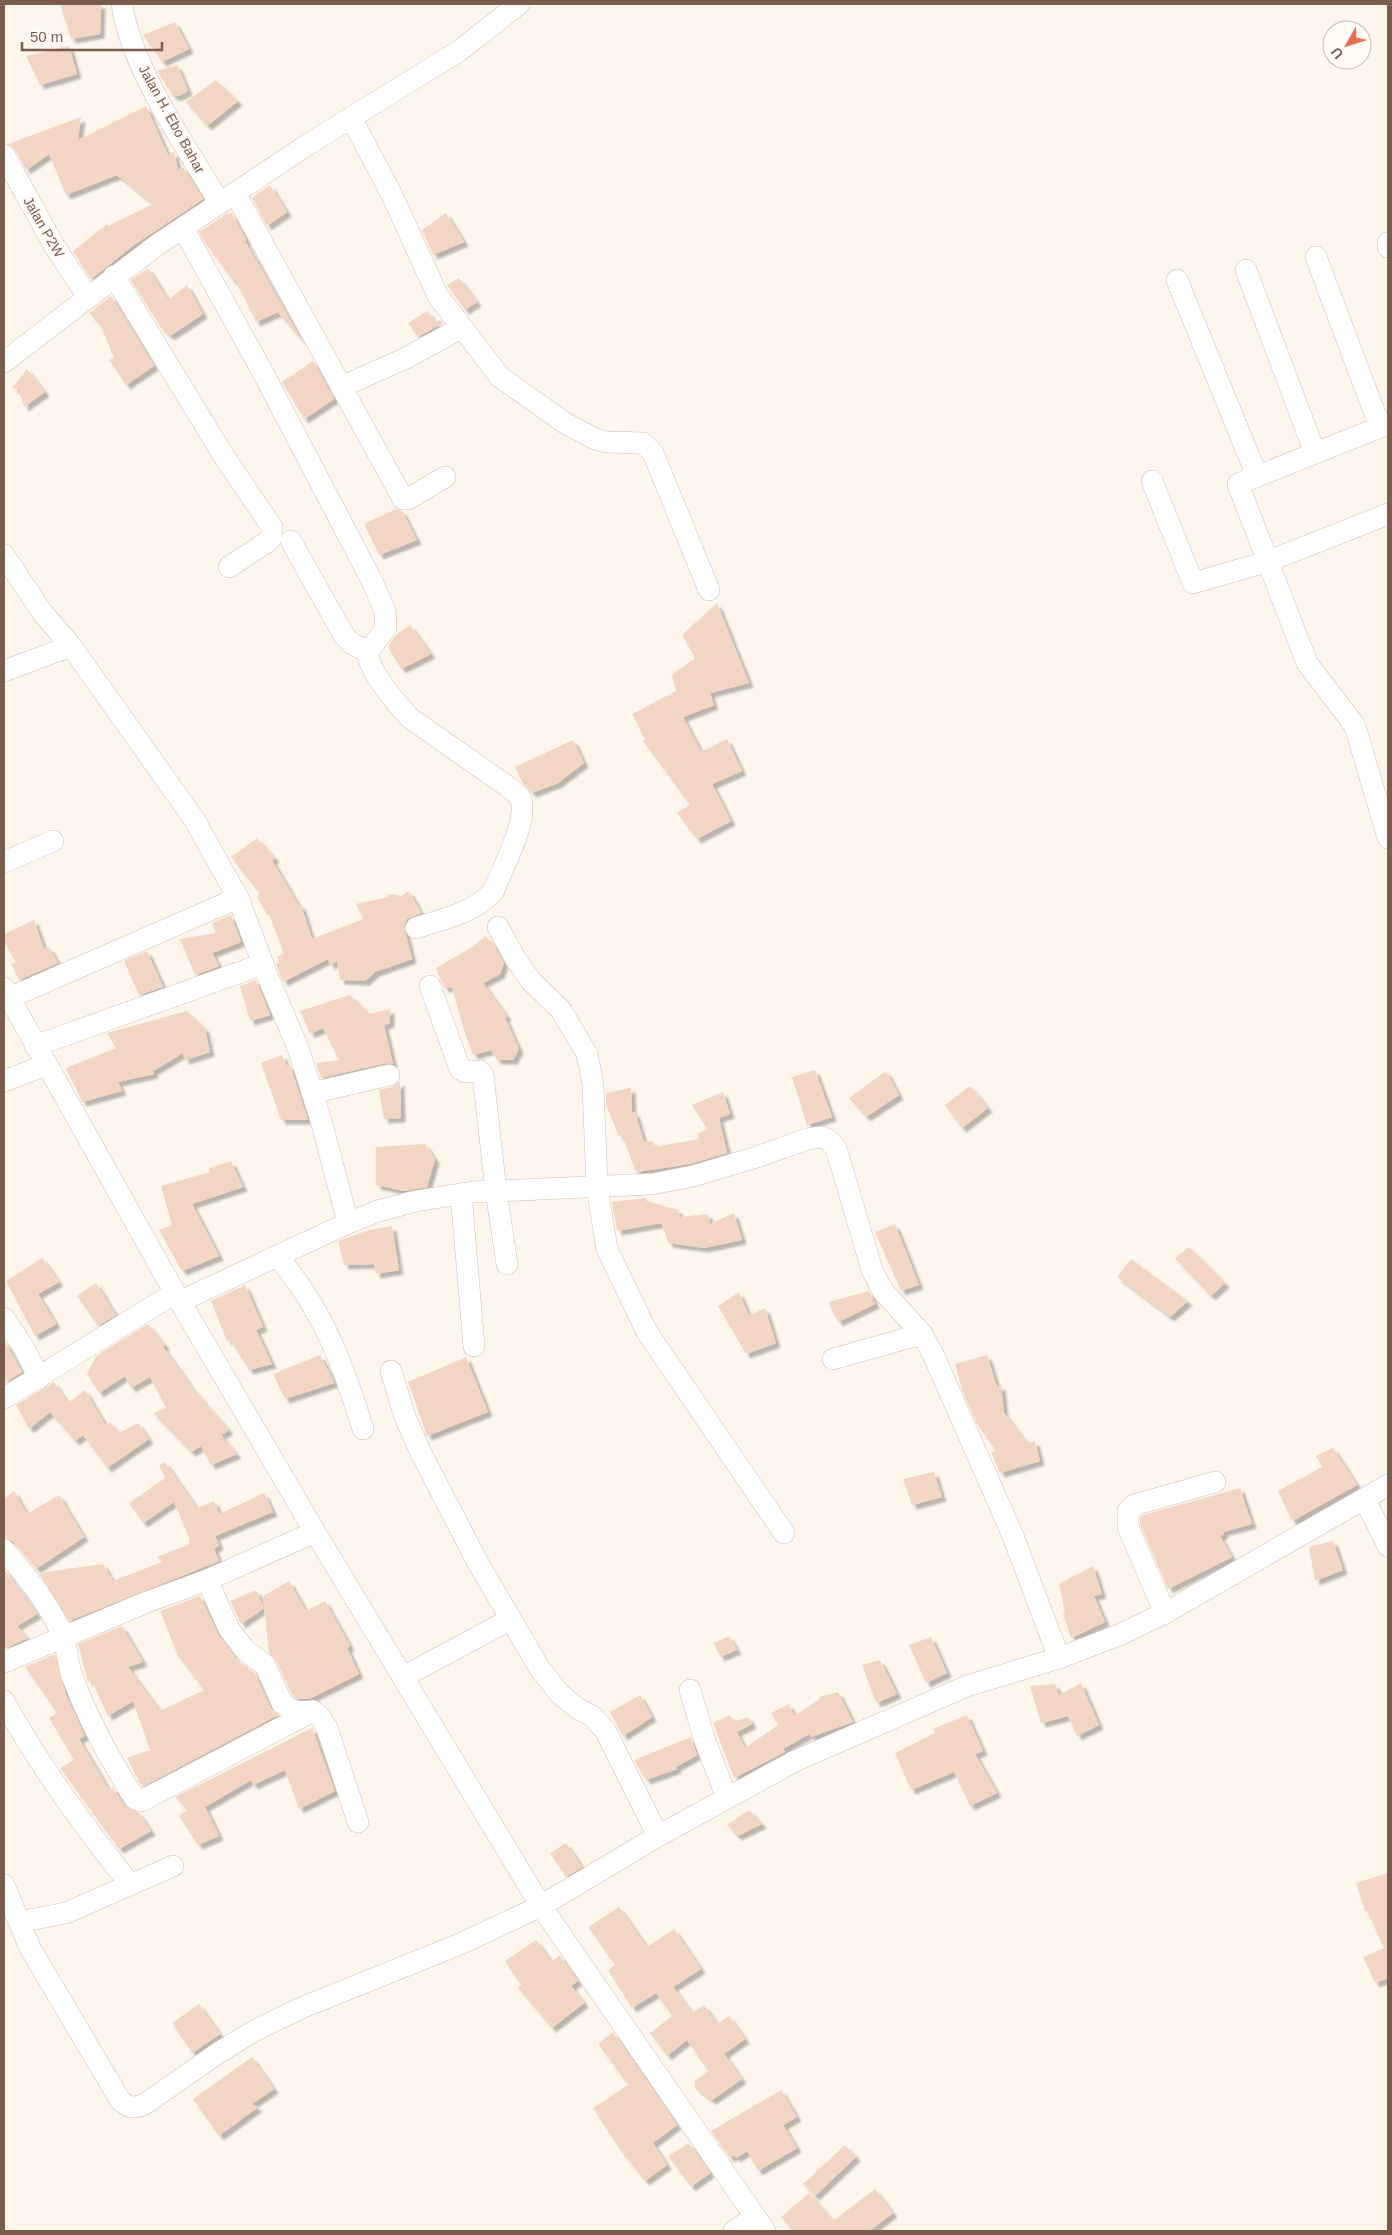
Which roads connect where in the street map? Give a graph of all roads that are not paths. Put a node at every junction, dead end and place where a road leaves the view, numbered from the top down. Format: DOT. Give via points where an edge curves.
graph roads {
  1 [pos="122,4"];
  2 [pos="518,4"];
  3 [pos="352,118"];
  4 [pos="4,155"];
  5 [pos="228,198"];
  6 [pos="183,228"];
  7 [pos="1388,243"];
  8 [pos="1388,247"];
  9 [pos="1316,257"];
  10 [pos="1246,270"];
  11 [pos="114,276"];
  12 [pos="1177,280"];
  13 [pos="88,297"];
  14 [pos="461,328"];
  15 [pos="4,362"];
  16 [pos="341,387"];
  17 [pos="1384,425"];
  18 [pos="1315,453"];
  19 [pos="1257,476"];
  20 [pos="445,477"];
  21 [pos="1152,481"];
  22 [pos="1388,514"];
  23 [pos="291,541"];
  24 [pos="4,555"];
  25 [pos="1269,561"];
  26 [pos="229,567"];
  27 [pos="709,590"];
  28 [pos="71,646"];
  29 [pos="370,649"];
  30 [pos="4,672"];
  31 [pos="1388,838"];
  32 [pos="53,841"];
  33 [pos="4,862"];
  34 [pos="238,898"];
  35 [pos="498,927"];
  36 [pos="416,928"];
  37 [pos="263,964"];
  38 [pos="430,986"];
  39 [pos="6,993"];
  40 [pos="35,1046"];
  41 [pos="46,1066"];
  42 [pos="389,1075"];
  43 [pos="4,1081"];
  44 [pos="312,1093"];
  45 [pos="598,1187"];
  46 [pos="496,1191"];
  47 [pos="461,1194"];
  48 [pos="348,1223"];
  49 [pos="277,1256"];
  50 [pos="507,1264"];
  51 [pos="178,1297"];
  52 [pos="4,1318"];
  53 [pos="922,1334"];
  54 [pos="474,1346"];
  55 [pos="833,1360"];
  56 [pos="391,1371"];
  57 [pos="39,1378"];
  58 [pos="4,1398"];
  59 [pos="363,1429"];
  60 [pos="1215,1482"];
  61 [pos="1388,1485"];
  62 [pos="1366,1500"];
  63 [pos="315,1532"];
  64 [pos="784,1533"];
  65 [pos="1388,1546"];
  66 [pos="4,1550"];
  67 [pos="207,1580"];
  68 [pos="1165,1613"];
  69 [pos="511,1619"];
  70 [pos="63,1636"];
  71 [pos="1059,1658"];
  72 [pos="4,1662"];
  73 [pos="403,1677"];
  74 [pos="690,1690"];
  75 [pos="4,1701"];
  76 [pos="313,1711"];
  77 [pos="727,1798"];
  78 [pos="358,1822"];
  79 [pos="658,1836"];
  80 [pos="173,1866"];
  81 [pos="130,1884"];
  82 [pos="4,1885"];
  83 [pos="541,1906"];
  84 [pos="19,1922"];
  85 [pos="760,2224"];
  86 [pos="734,2231"];
  1 -- 5 [label="street, Jalan H. Ebo Bahar" via="129,38 174,128"];
  2 -- 3 [label="street" via="459,51"];
  3 -- 5 [label="street"];
  3 -- 14 [label="street" via="391,193 430,283"];
  4 -- 13 [label="street, Jalan P2W" via="55,248"];
  5 -- 6 [label="street"];
  5 -- 16 [label="street, Jalan H. Ebo Bahar"];
  6 -- 11 [label="street"];
  6 -- 29 [label="street" via="372,582 387,620 386,628"];
  7 -- 8 [label="street"];
  9 -- 17 [label="street"];
  10 -- 18 [label="street"];
  11 -- 13 [label="street"];
  11 -- 26 [label="street" via="225,458 272,526 273,532 267,542"];
  12 -- 19 [label="street"];
  13 -- 15 [label="street"];
  14 -- 16 [label="street" via="404,359"];
  14 -- 27 [label="street" via="500,377 564,422 606,442 648,446"];
  16 -- 20 [label="street, Jalan H. Ebo Bahar" via="402,498 408,499"];
  17 -- 18 [label="street"];
  18 -- 19 [label="street"];
  19 -- 25 [label="street" via="1238,484"];
  21 -- 25 [label="street" via="1193,583"];
  22 -- 25 [label="street"];
  23 -- 29 [label="street" via="343,634 360,649"];
  24 -- 28 [label="street" via="42,612"];
  25 -- 31 [label="street" via="1307,663 1355,726"];
  28 -- 30 [label="street"];
  28 -- 34 [label="street" via="194,819"];
  29 -- 36 [label="street" via="370,662 410,718 508,786 521,801 521,821 494,890 486,900"];
  32 -- 33 [label="street"];
  34 -- 37 [label="street"];
  34 -- 39 [label="street"];
  35 -- 45 [label="street" via="514,958 561,1010 587,1054 593,1084"];
  37 -- 40 [label="street"];
  37 -- 44 [label="street" via="298,1048"];
  38 -- 46 [label="street" via="460,1069 480,1071 483,1075"];
  39 -- 40 [label="street"];
  40 -- 41 [label="street"];
  41 -- 43 [label="street"];
  41 -- 51 [label="street"];
  42 -- 44 [label="street"];
  44 -- 48 [label="street"];
  45 -- 46 [label="street"];
  45 -- 53 [label="street" via="652,1184 693,1176 807,1139 827,1139 836,1148 872,1270 883,1291"];
  45 -- 64 [label="street" via="607,1249 647,1332"];
  46 -- 47 [label="street"];
  46 -- 50 [label="street"];
  47 -- 48 [label="street" via="416,1201"];
  47 -- 54 [label="street"];
  48 -- 49 [label="street"];
  49 -- 51 [label="street"];
  49 -- 59 [label="street" via="307,1295 330,1336 346,1373"];
  51 -- 57 [label="street"];
  51 -- 63 [label="street"];
  52 -- 57 [label="street"];
  53 -- 55 [label="street"];
  53 -- 71 [label="street" via="947,1383 1013,1536"];
  56 -- 69 [label="street" via="420,1453"];
  57 -- 58 [label="street"];
  60 -- 68 [label="street" via="1134,1505 1128,1510 1128,1527"];
  61 -- 62 [label="street"];
  62 -- 65 [label="street"];
  62 -- 68 [label="street"];
  63 -- 67 [label="street"];
  63 -- 73 [label="street"];
  66 -- 70 [label="street" via="30,1580"];
  67 -- 70 [label="street"];
  67 -- 76 [label="street" via="229,1629 245,1650 265,1665 282,1703 295,1712"];
  68 -- 71 [label="street" via="1119,1636"];
  69 -- 73 [label="street"];
  69 -- 79 [label="street" via="540,1669 560,1694 605,1730"];
  70 -- 72 [label="street"];
  70 -- 76 [label="street" via="72,1674 86,1710 126,1785 135,1799 141,1801"];
  71 -- 77 [label="street" via="967,1686 795,1761"];
  73 -- 83 [label="street"];
  74 -- 77 [label="street"];
  75 -- 81 [label="street" via="29,1748 72,1811"];
  76 -- 78 [label="street" via="327,1728"];
  77 -- 79 [label="street"];
  79 -- 83 [label="street"];
  80 -- 81 [label="street"];
  81 -- 84 [label="street" via="66,1913"];
  82 -- 84 [label="street"];
  83 -- 84 [label="street" via="254,2031 135,2108 120,2100 30,1948"];
  83 -- 85 [label="street"];
  85 -- 86 [label="street"];
}
